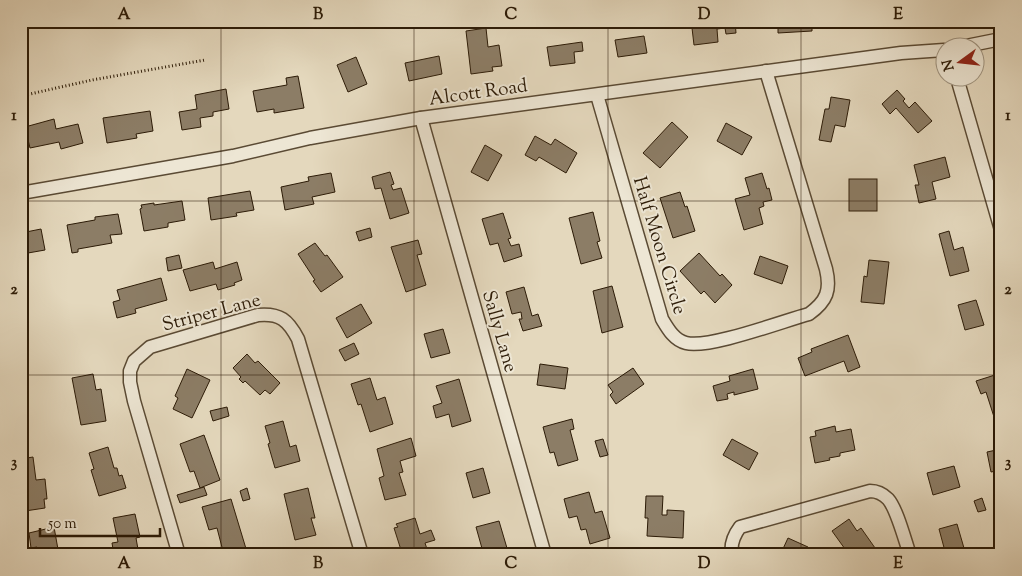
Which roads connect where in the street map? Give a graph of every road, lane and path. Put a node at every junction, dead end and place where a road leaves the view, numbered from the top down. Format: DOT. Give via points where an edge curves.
graph roads {
  1 [pos="1001,39"];
  2 [pos="984,42"];
  3 [pos="934,51"];
  4 [pos="205,60"];
  5 [pos="766,71"];
  6 [pos="960,88"];
  7 [pos="597,95"];
  8 [pos="21,96"];
  9 [pos="421,118"];
  10 [pos="21,193"];
  11 [pos="1001,230"];
  12 [pos="179,555"];
  13 [pos="362,555"];
  14 [pos="544,555"];
  15 [pos="732,555"];
  16 [pos="910,555"];
  1 -- 2 [label="street"];
  3 -- 5 [label="street, Alcott Road"];
  4 -- 8 [label="path"];
  5 -- 7 [label="street, Alcott Road"];
  5 -- 7 [label="street, Half Moon Circle" via="826,269 829,281 826,297 809,314 709,343 685,343 674,337 662,319"];
  6 -- 11 [label="street"];
  7 -- 9 [label="street, Alcott Road"];
  9 -- 10 [label="street, Alcott Road" via="233,156"];
  9 -- 14 [label="street, Sally Lane"];
  12 -- 13 [label="street, Striper Lane" via="134,401 130,371 134,361 150,347 258,315 272,314 284,320 298,339"];
  15 -- 16 [label="street" via="734,535 740,527 878,491 894,510"];
}
